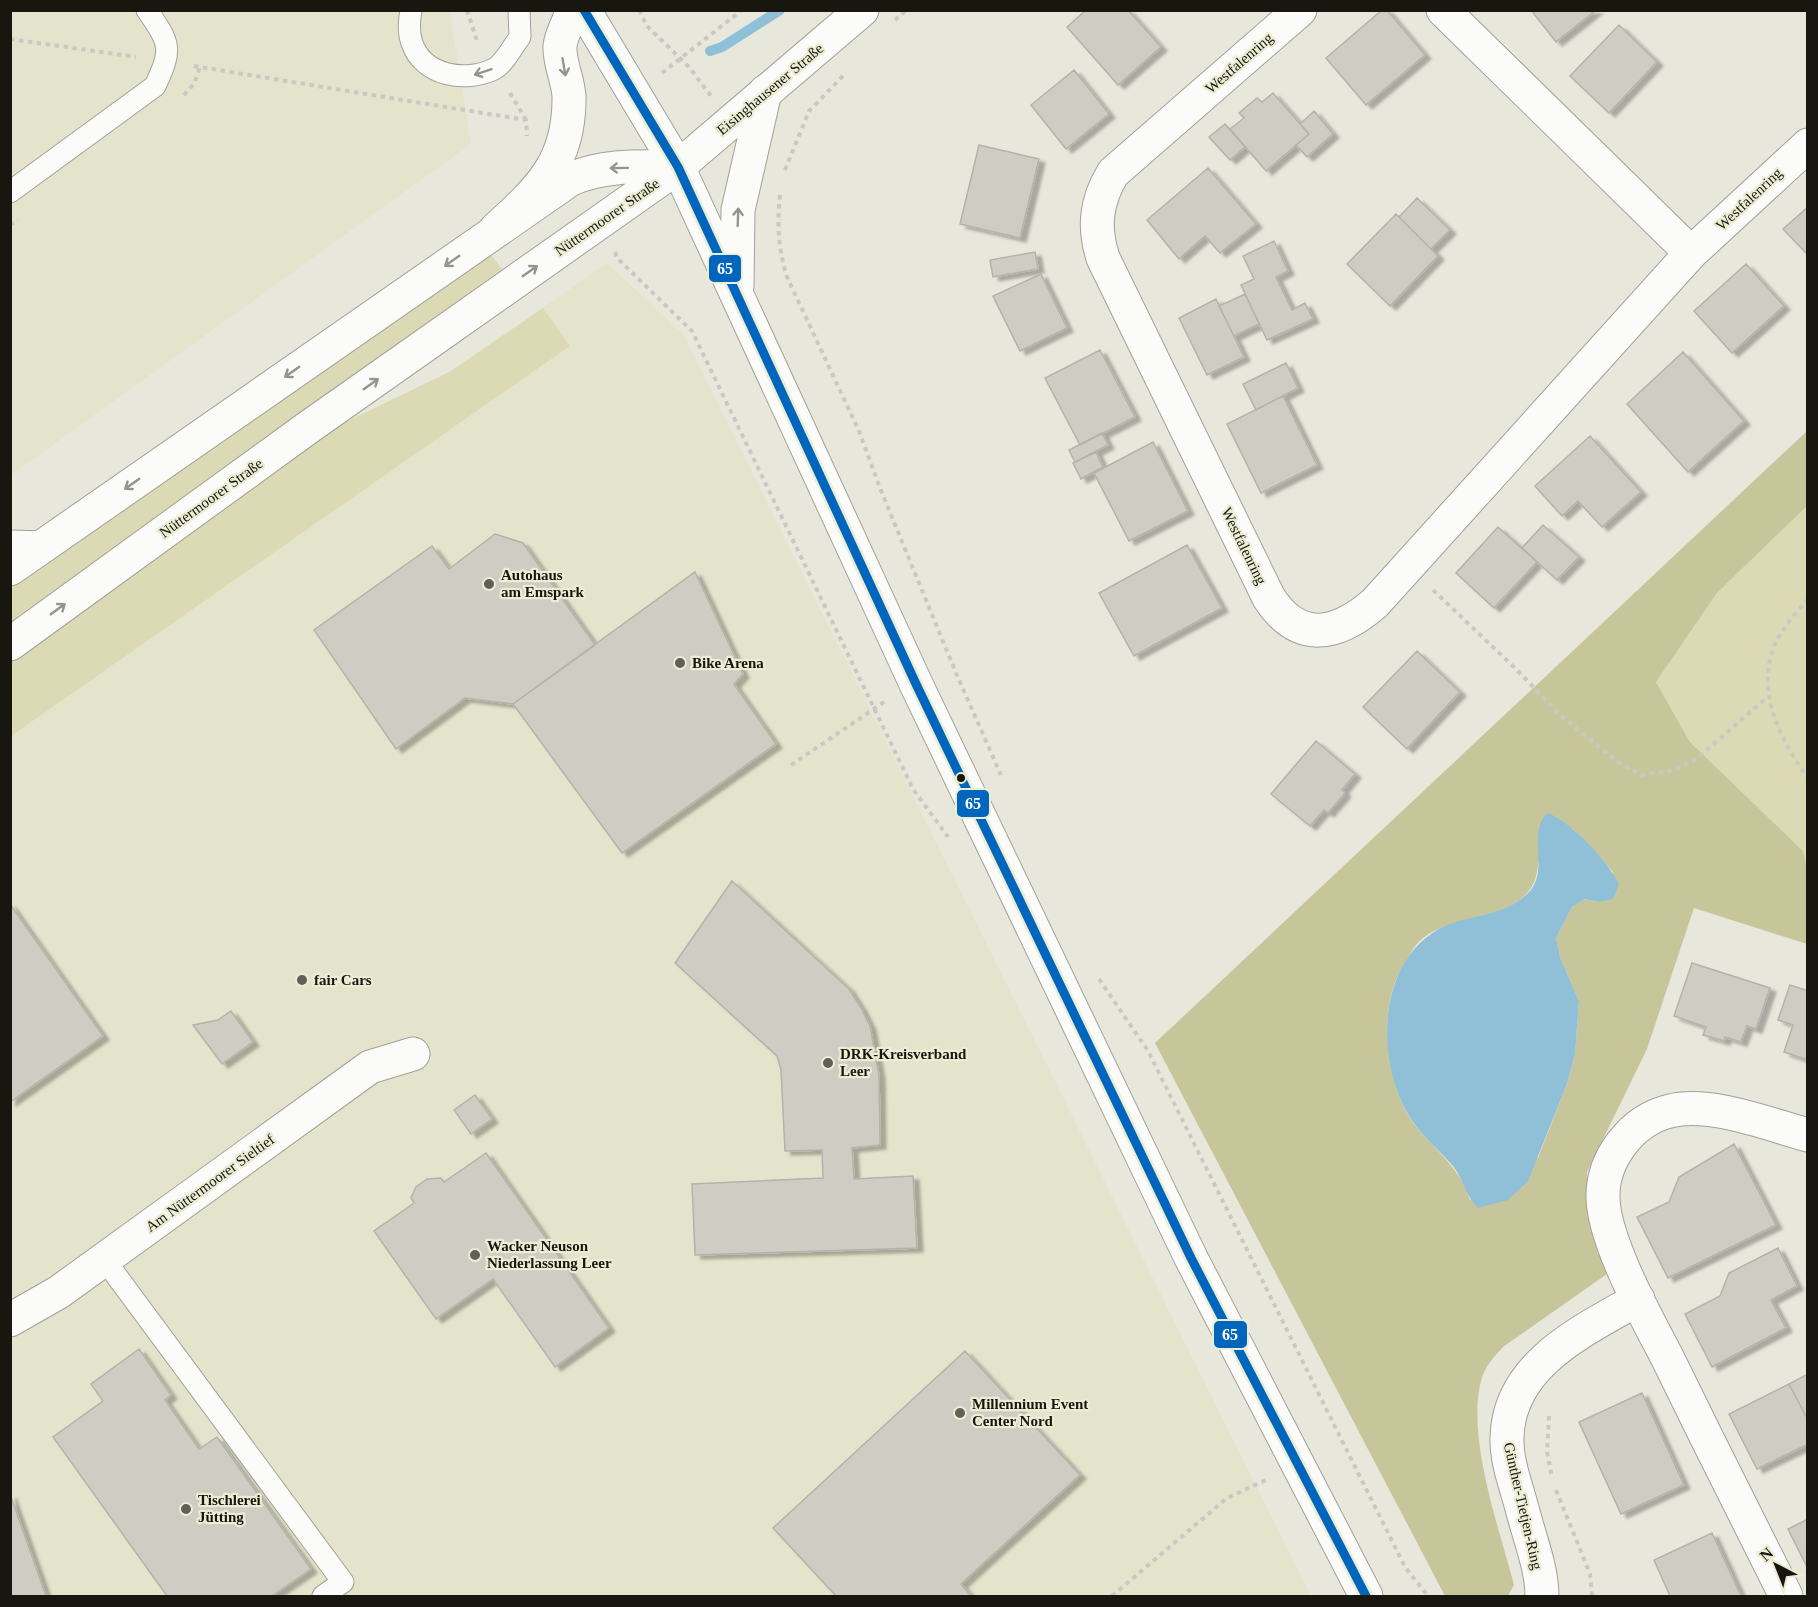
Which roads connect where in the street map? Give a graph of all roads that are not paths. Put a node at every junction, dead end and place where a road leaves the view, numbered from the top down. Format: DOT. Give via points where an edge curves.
graph roads {
  1 [pos="147,10"];
  2 [pos="411,10"];
  3 [pos="519,10"];
  4 [pos="573,10"];
  5 [pos="584,10"];
  6 [pos="862,10"];
  7 [pos="1300,10"];
  8 [pos="1443,10"];
  9 [pos="765,93"];
  10 [pos="1808,145"];
  11 [pos="678,167"];
  12 [pos="10,192"];
  13 [pos="496,229"];
  14 [pos="1691,253"];
  15 [pos="737,297"];
  16 [pos="10,541"];
  17 [pos="49,542"];
  18 [pos="10,569"];
  19 [pos="10,644"];
  20 [pos="413,1054"];
  21 [pos="1808,1135"];
  22 [pos="104,1259"];
  23 [pos="1638,1299"];
  24 [pos="10,1320"];
  25 [pos="323,1596"];
  26 [pos="1366,1596"];
  27 [pos="1542,1596"];
  28 [pos="1786,1596"];
  1 -- 12 [label="lane" via="167,40 167,62 155,86"];
  3 -- 2 [label="lane, one-way" via="520,37 496,68 470,77 442,74 422,59 412,45"];
  4 -- 13 [label="street, one-way" via="560,46 569,94 568,130 562,148 544,182"];
  5 -- 11 [label="street"];
  6 -- 9 [label="street, Eisinghausener Straße"];
  7 -- 14 [label="street, Westfalenring" via="1113,173 1099,203 1096,230 1103,258 1280,615 1293,625 1318,631 1362,614"];
  8 -- 14 [label="street"];
  9 -- 11 [label="street, Eisinghausener Straße"];
  15 -- 9 [label="street, one-way" via="738,210"];
  10 -- 14 [label="street, Westfalenring"];
  11 -- 13 [label="street, Nüttermoorer Straße, one-way" via="593,170 571,178"];
  11 -- 15 [label="street"];
  19 -- 11 [label="street, Nüttermoorer Straße, one-way"];
  13 -- 17 [label="street, Nüttermoorer Straße, one-way"];
  15 -- 26 [label="street" via="916,684 1191,1258"];
  16 -- 17 [label="lane"];
  17 -- 18 [label="street, Nüttermoorer Straße"];
  20 -- 22 [label="street, Am Nüttermoorer Sieltief" via="370,1067"];
  21 -- 23 [label="street" via="1693,1108 1670,1111 1636,1128 1610,1162 1603,1196 1605,1216"];
  22 -- 24 [label="street, Am Nüttermoorer Sieltief" via="60,1292"];
  22 -- 25 [label="lane" via="343,1582"];
  23 -- 27 [label="street, Günther-Tietjen-Ring" via="1541,1361 1527,1376 1512,1406 1507,1438 1509,1459"];
  23 -- 28 [label="street"];
}
